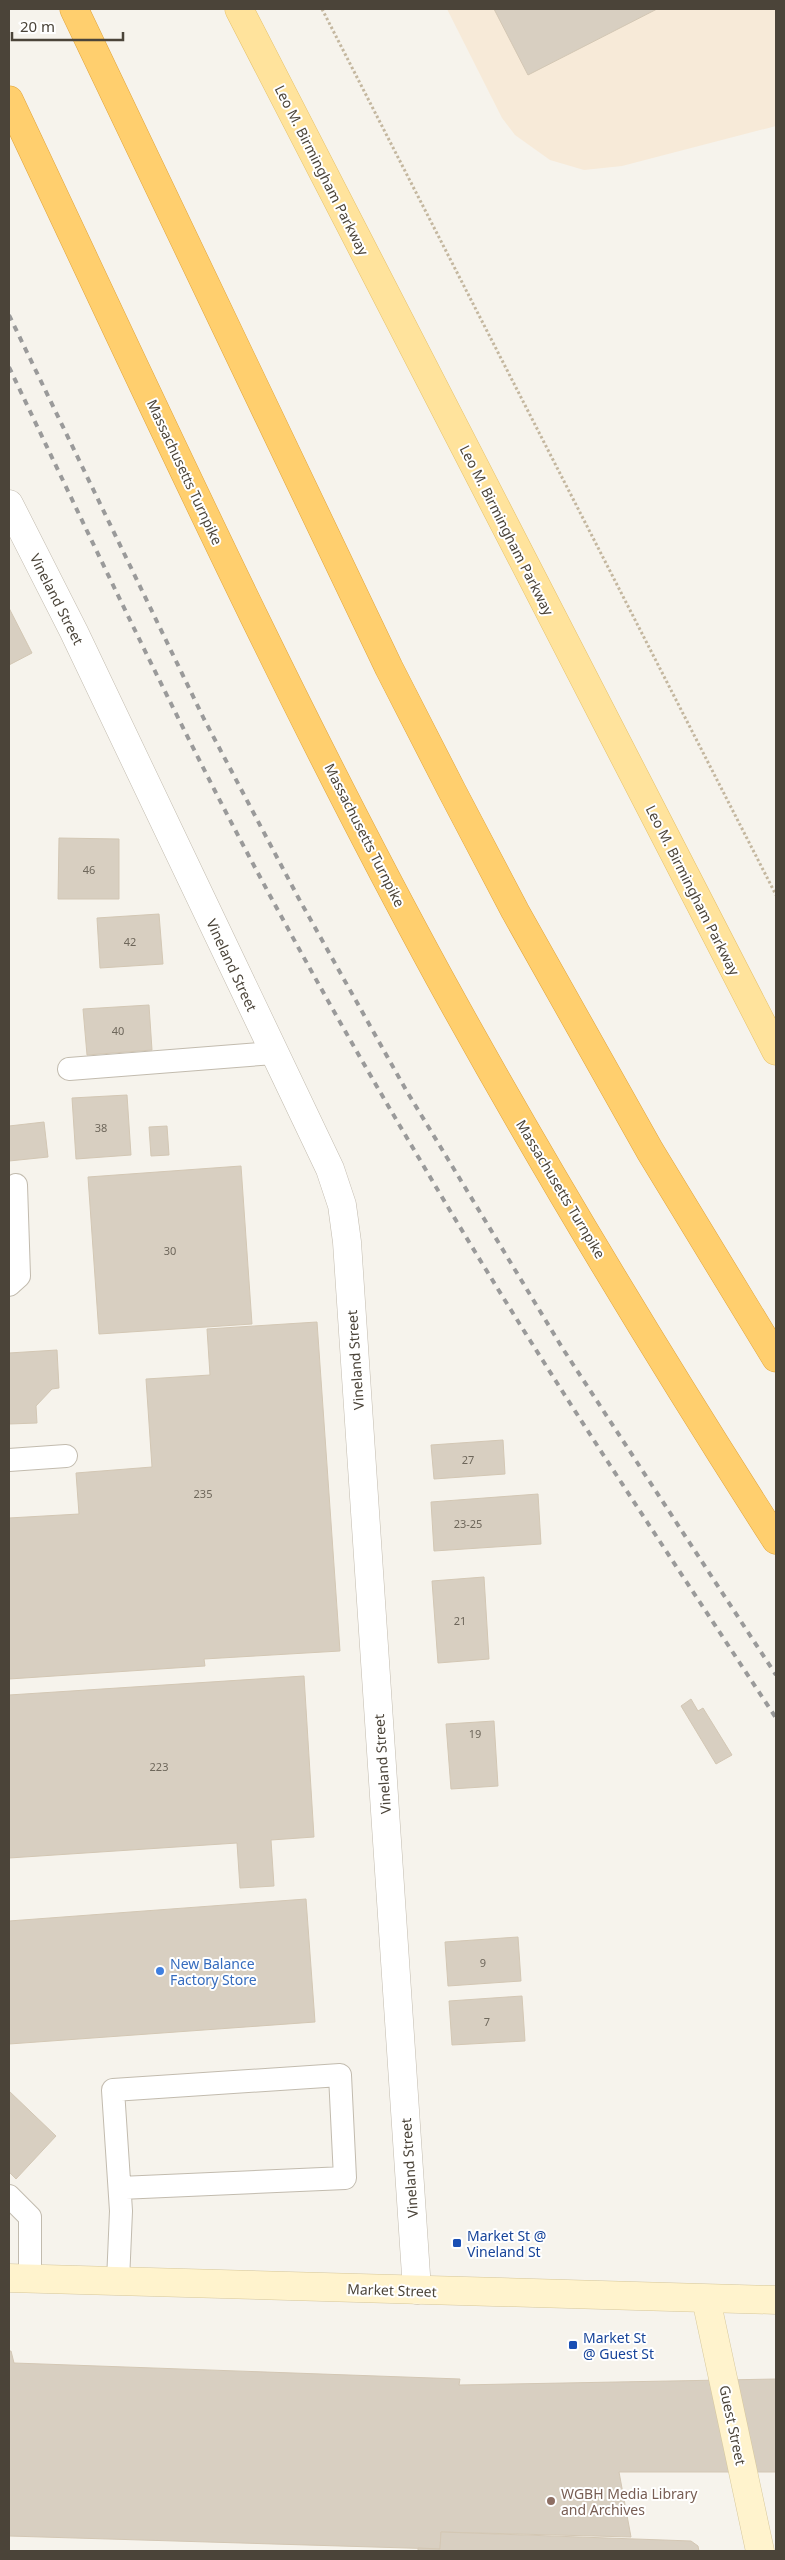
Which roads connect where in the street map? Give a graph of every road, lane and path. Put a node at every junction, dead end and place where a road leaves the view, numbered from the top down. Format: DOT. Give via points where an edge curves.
graph roads {
  1 [pos="74,9"];
  2 [pos="239,9"];
  3 [pos="322,9"];
  4 [pos="9,100"];
  5 [pos="9,504"];
  6 [pos="776,895"];
  7 [pos="776,1050"];
  8 [pos="274,1053"];
  9 [pos="69,1070"];
  10 [pos="16,1185"];
  11 [pos="9,1285"];
  12 [pos="776,1358"];
  13 [pos="66,1456"];
  14 [pos="9,1460"];
  15 [pos="776,1540"];
  16 [pos="120,2188"];
  17 [pos="9,2196"];
  18 [pos="20,2279"];
  19 [pos="118,2281"];
  20 [pos="417,2290"];
  21 [pos="706,2299"];
  22 [pos="776,2300"];
  23 [pos="760,2551"];
  1 -- 12 [label="highway" via="389,668 452,791 515,911 650,1151"];
  2 -- 7 [label="main road, Leo M. Birmingham Parkway"];
  3 -- 6 [label="path"];
  4 -- 15 [label="highway, Massachusetts Turnpike" via="252,612 438,976 574,1213"];
  5 -- 8 [label="street, Vineland Street" via="74,632"];
  8 -- 9 [label="lane"];
  8 -- 20 [label="street, Vineland Street" via="330,1169 342,1205 347,1242"];
  10 -- 11 [label="lane" via="19,1276"];
  13 -- 14 [label="lane"];
  16 -- 16 [label="lane" via="345,2178 340,2076 113,2090"];
  16 -- 19 [label="lane"];
  17 -- 18 [label="lane" via="30,2217"];
  18 -- 19 [label="main road, Market Street"];
  19 -- 20 [label="main road, Market Street"];
  20 -- 21 [label="main road, Market Street"];
  21 -- 22 [label="main road, Market Street"];
  21 -- 23 [label="main road, Guest Street"];
}
